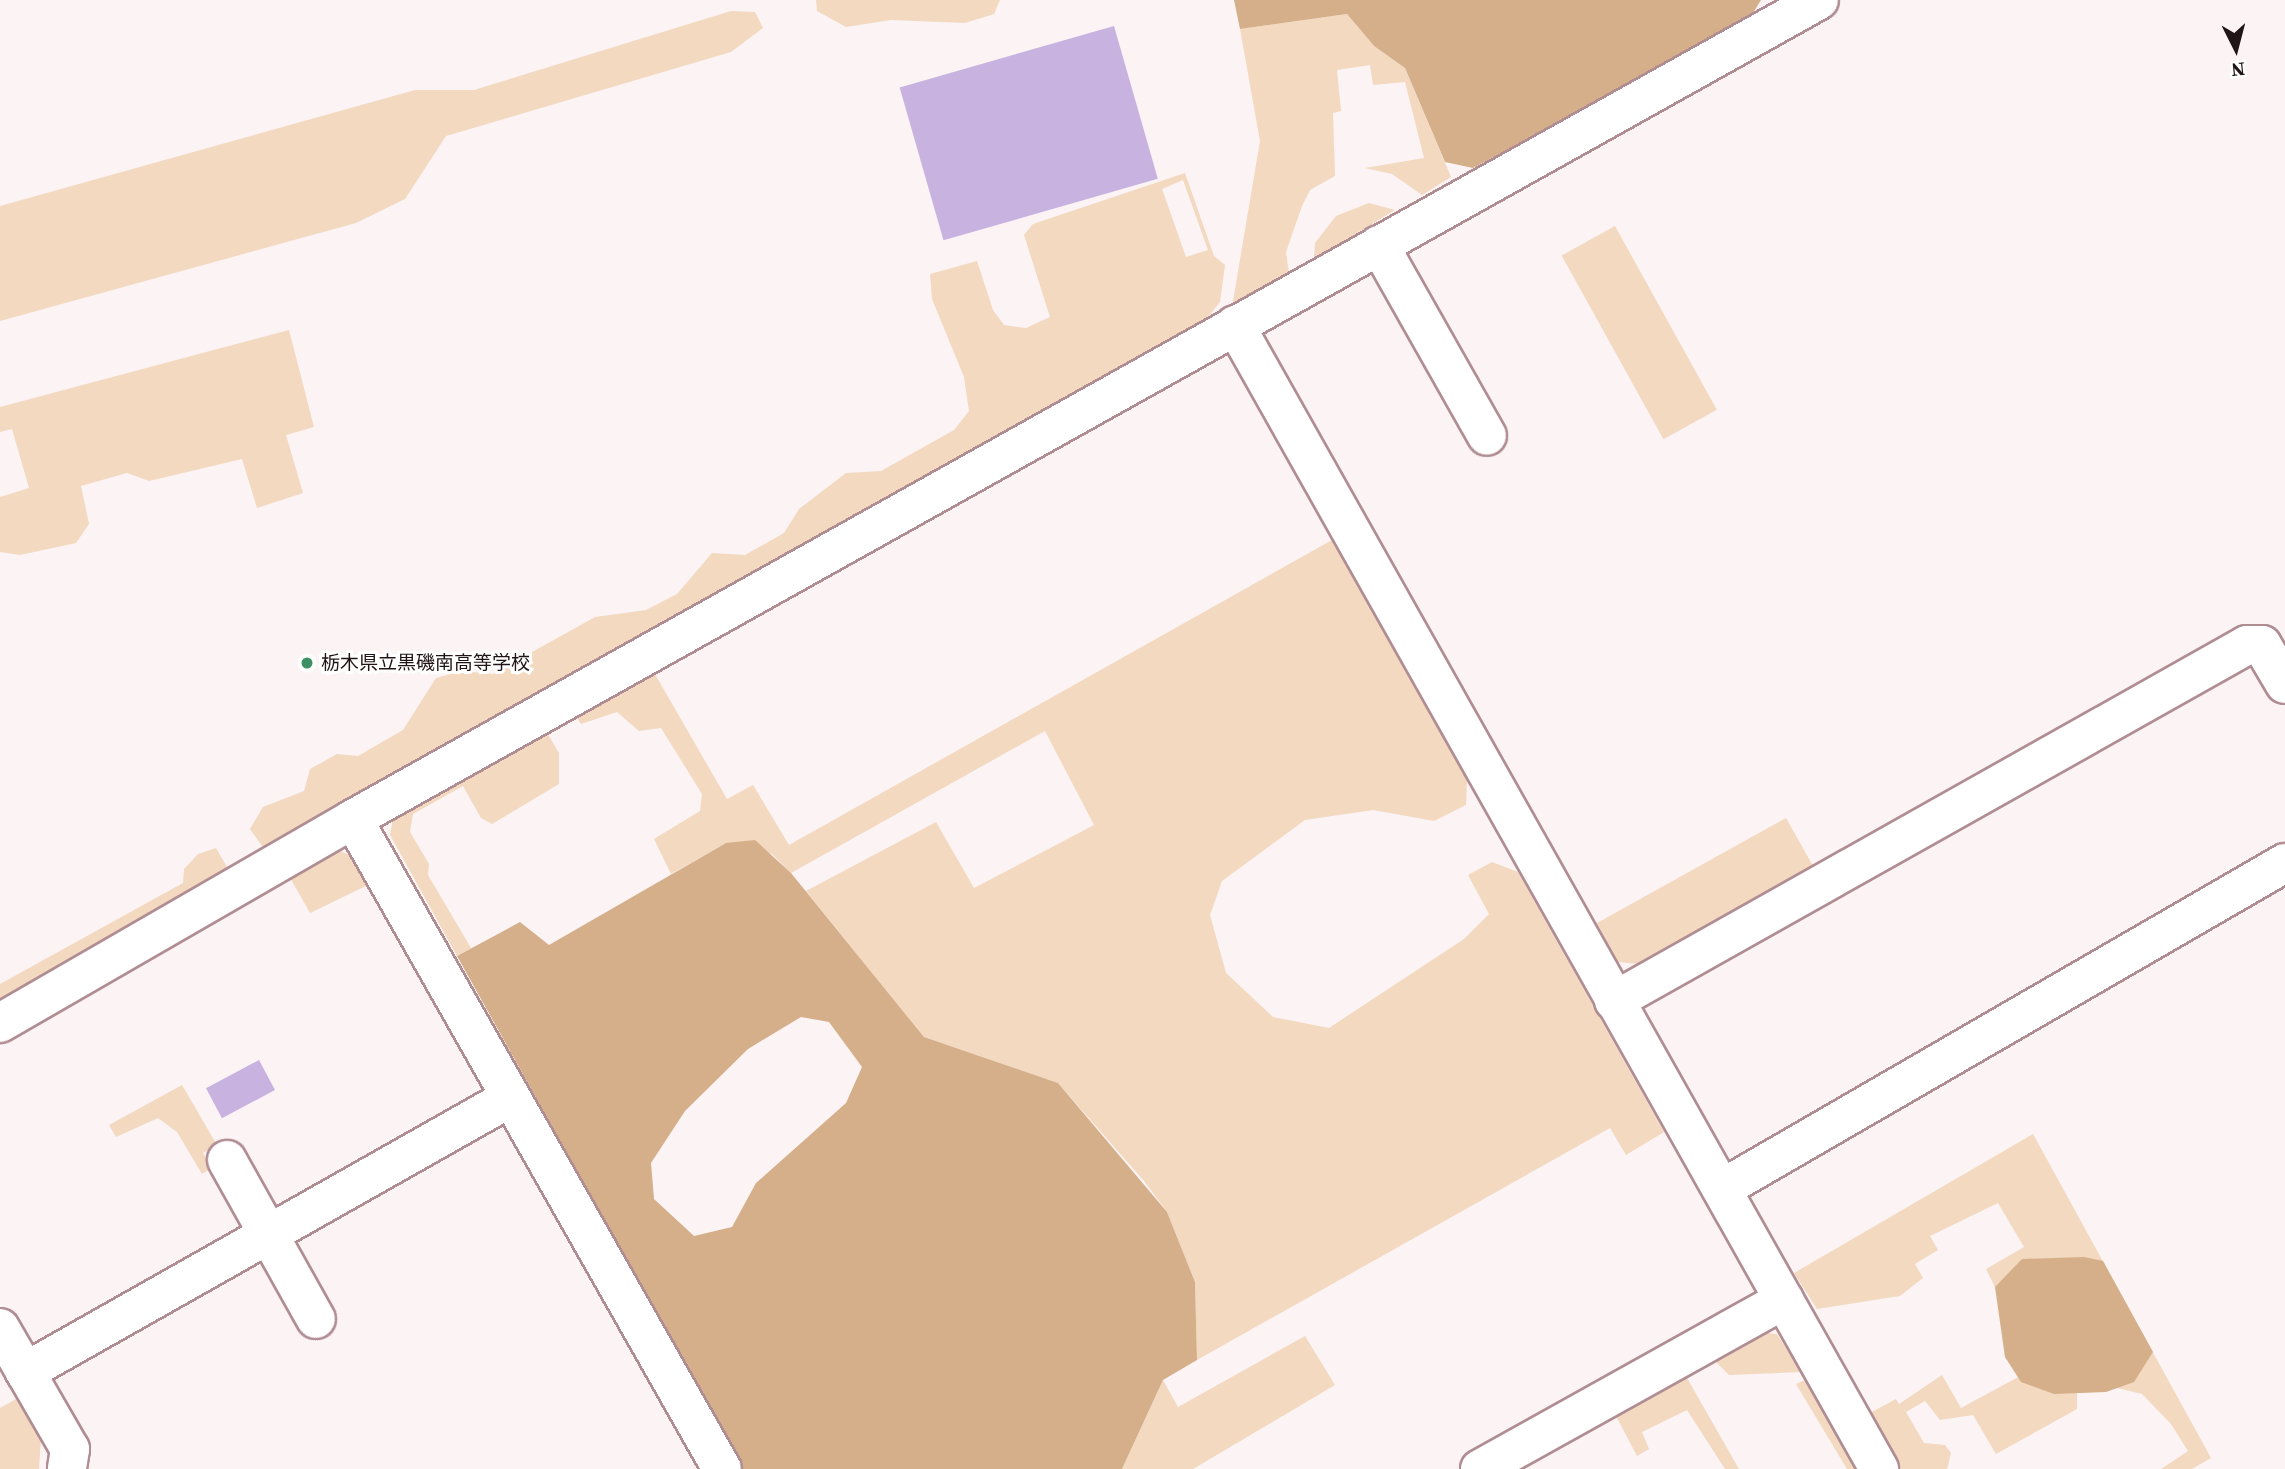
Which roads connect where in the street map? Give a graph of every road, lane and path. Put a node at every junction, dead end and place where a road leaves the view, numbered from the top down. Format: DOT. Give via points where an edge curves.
graph roads {
  1 [pos="1819,0"];
  2 [pos="1379,245"];
  3 [pos="1235,325"];
  4 [pos="1487,436"];
  5 [pos="2285,684"];
  6 [pos="353,818"];
  7 [pos="2285,863"];
  8 [pos="1614,1001"];
  9 [pos="0,1023"];
  10 [pos="508,1099"];
  11 [pos="227,1160"];
  12 [pos="1725,1187"];
  13 [pos="268,1234"];
  14 [pos="1784,1300"];
  15 [pos="316,1319"];
  16 [pos="0,1328"];
  17 [pos="25,1371"];
  18 [pos="67,1469"];
  19 [pos="722,1469"];
  20 [pos="1480,1469"];
  21 [pos="1879,1469"];
  1 -- 2 [label="street"];
  2 -- 3 [label="street"];
  2 -- 4 [label="street"];
  3 -- 6 [label="street"];
  3 -- 8 [label="street"];
  5 -- 8 [label="street" via="2262,645 2247,645"];
  6 -- 9 [label="street"];
  6 -- 10 [label="street"];
  7 -- 12 [label="street"];
  8 -- 12 [label="street"];
  10 -- 13 [label="street"];
  10 -- 19 [label="street"];
  11 -- 13 [label="street"];
  12 -- 14 [label="street"];
  13 -- 15 [label="street"];
  13 -- 17 [label="street"];
  14 -- 20 [label="street"];
  14 -- 21 [label="street"];
  16 -- 17 [label="street"];
  17 -- 18 [label="street" via="70,1449"];
}
